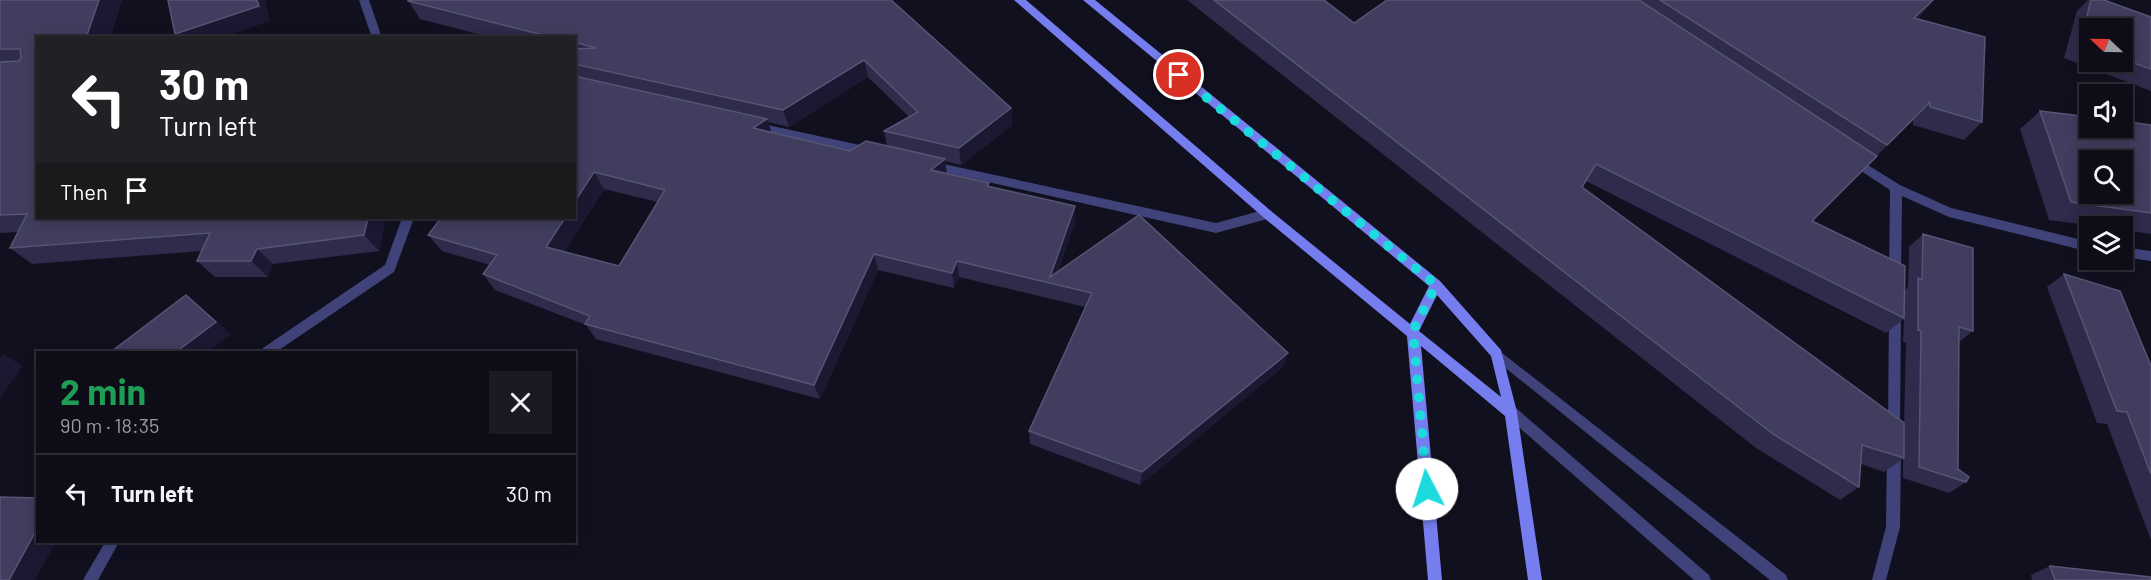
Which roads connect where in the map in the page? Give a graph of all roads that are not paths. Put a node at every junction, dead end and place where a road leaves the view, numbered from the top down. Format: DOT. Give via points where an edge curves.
graph roads {
  1 [pos="364,0"];
  2 [pos="1019,0"];
  3 [pos="1088,0"];
  4 [pos="376,36"];
  5 [pos="738,122"];
  6 [pos="878,153"];
  7 [pos="1847,155"];
  8 [pos="913,161"];
  9 [pos="1896,188"];
  10 [pos="1267,214"];
  11 [pos="408,219"];
  12 [pos="2079,244"];
  13 [pos="2133,254"];
  14 [pos="2151,256"];
  15 [pos="1436,285"];
  16 [pos="1413,331"];
  17 [pos="268,351"];
  18 [pos="1497,354"];
  19 [pos="1511,412"];
  20 [pos="111,543"];
  21 [pos="90,580"];
  22 [pos="1435,580"];
  23 [pos="1535,580"];
  24 [pos="1704,580"];
  25 [pos="1781,580"];
  26 [pos="1879,580"];
  1 -- 4 [label="street"];
  2 -- 10 [label="main road"];
  3 -- 15 [label="main road"];
  5 -- 6 [label="street"];
  7 -- 9 [label="street"];
  8 -- 10 [label="street" via="1216,228"];
  9 -- 12 [label="street" via="1949,212"];
  9 -- 26 [label="street" via="1893,527"];
  10 -- 16 [label="main road"];
  11 -- 17 [label="street" via="390,268"];
  13 -- 14 [label="street"];
  15 -- 16 [label="main road"];
  15 -- 18 [label="main road"];
  16 -- 19 [label="main road"];
  16 -- 22 [label="main road"];
  18 -- 19 [label="main road"];
  18 -- 25 [label="street"];
  19 -- 23 [label="main road"];
  19 -- 24 [label="street"];
  20 -- 21 [label="street"];
}
